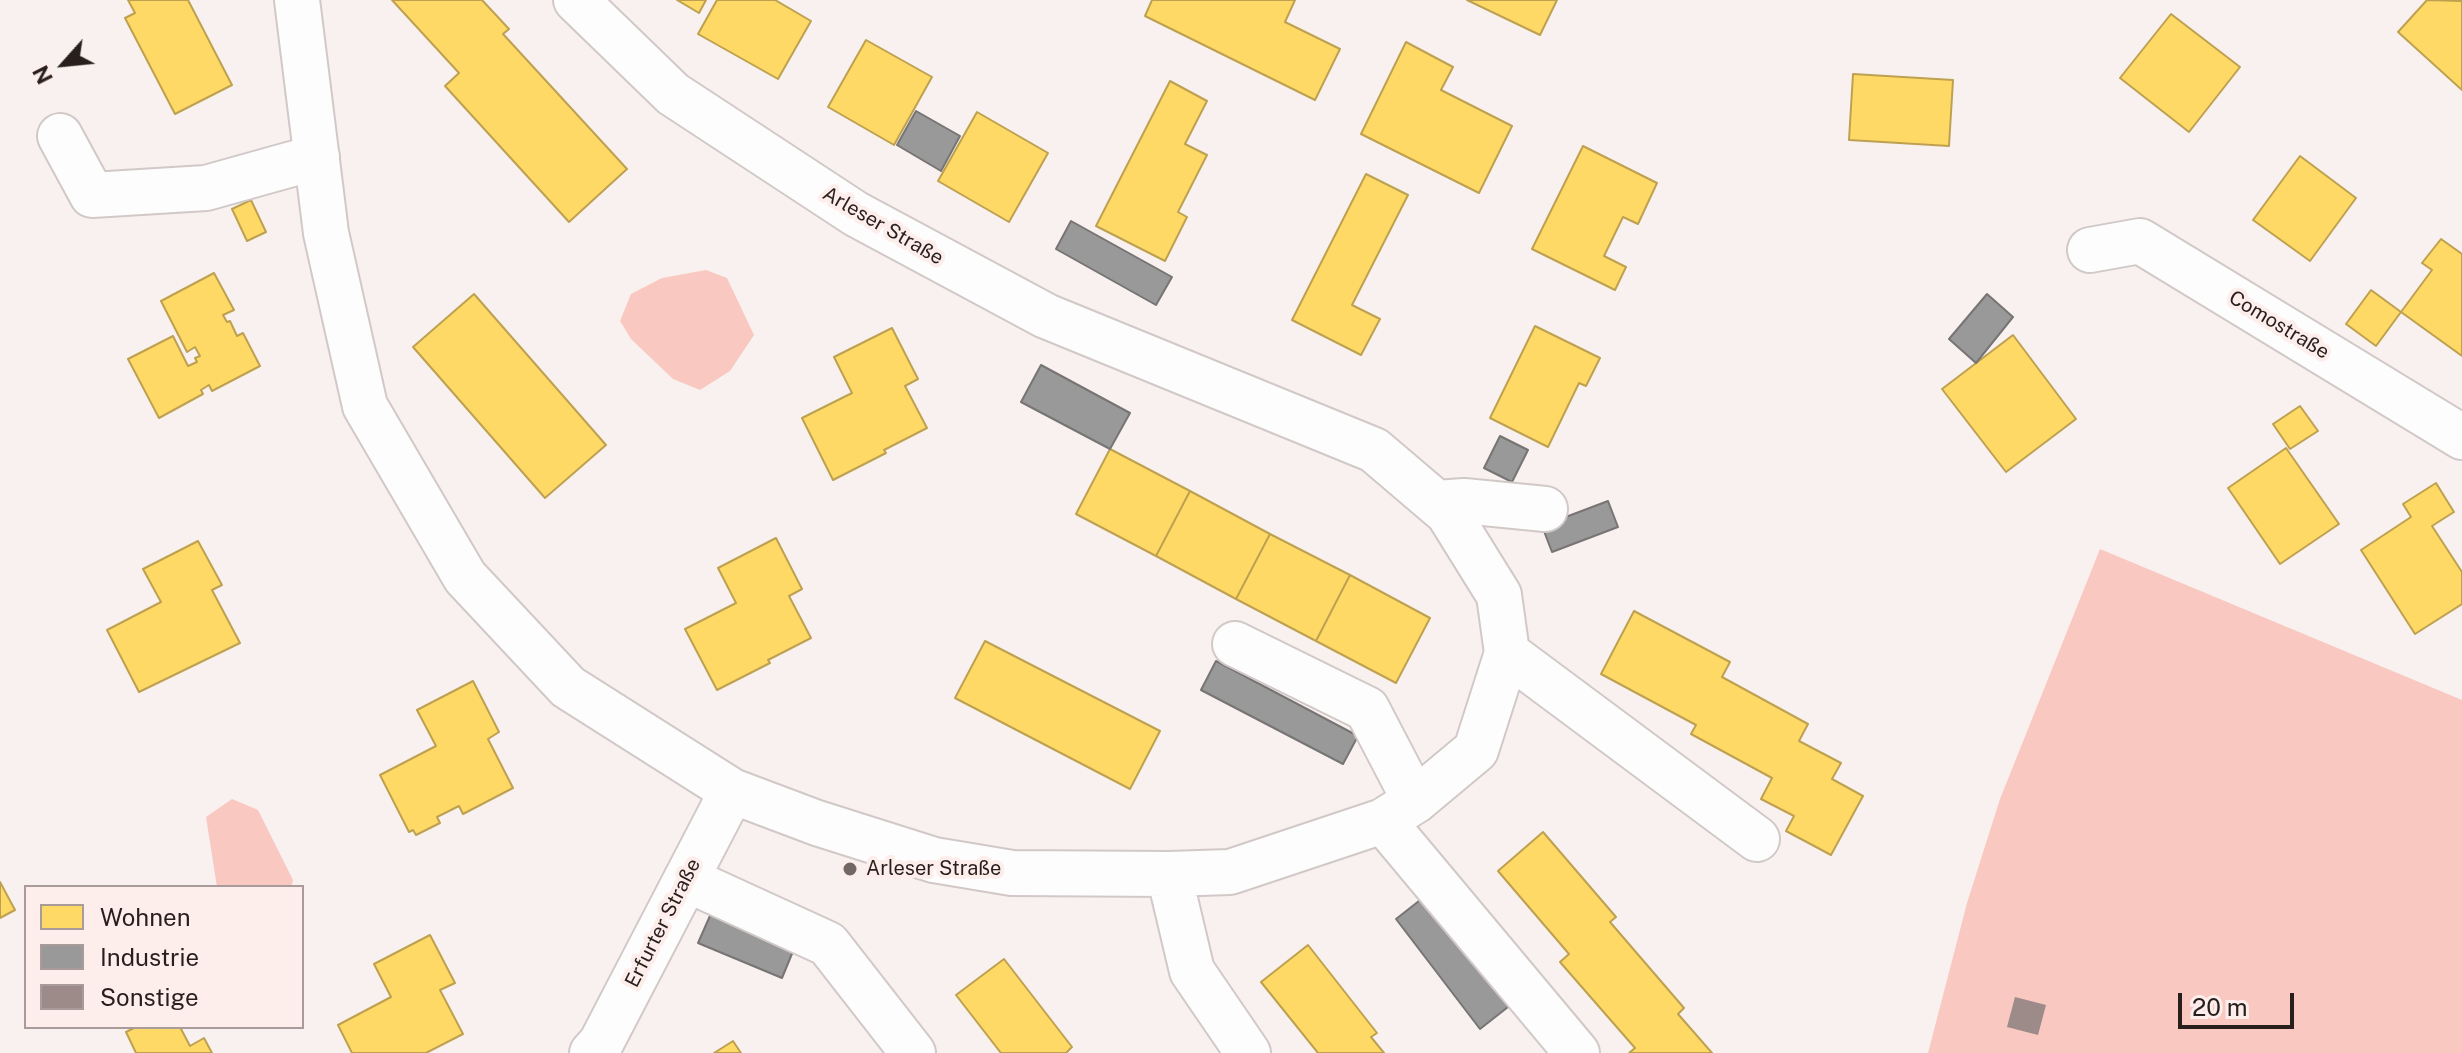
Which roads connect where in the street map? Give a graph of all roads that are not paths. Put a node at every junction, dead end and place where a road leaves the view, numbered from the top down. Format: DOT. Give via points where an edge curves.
graph roads {
  1 [pos="297,0"];
  2 [pos="576,0"];
  3 [pos="60,136"];
  4 [pos="317,157"];
  5 [pos="2090,250"];
  6 [pos="2462,437"];
  7 [pos="1437,503"];
  8 [pos="1545,509"];
  9 [pos="1235,644"];
  10 [pos="1507,653"];
  11 [pos="732,791"];
  12 [pos="1399,811"];
  13 [pos="1757,839"];
  14 [pos="1169,874"];
  15 [pos="686,879"];
  16 [pos="592,1053"];
  17 [pos="913,1053"];
  18 [pos="1248,1053"];
  19 [pos="1577,1053"];
  1 -- 4 [label="street, Arleser Straße"];
  2 -- 7 [label="street, Arleser Straße" via="673,94 856,214 1046,316 1374,450"];
  3 -- 4 [label="street" via="92,195 206,188"];
  4 -- 11 [label="street, Arleser Straße" via="326,233 365,406 465,577 568,687"];
  5 -- 6 [label="street, Comostraße" via="2140,241"];
  7 -- 8 [label="street"];
  7 -- 10 [label="street, Arleser Straße" via="1499,595"];
  9 -- 12 [label="street" via="1367,709"];
  10 -- 12 [label="street, Arleser Straße" via="1476,750"];
  10 -- 13 [label="street"];
  11 -- 14 [label="street, Arleser Straße" via="934,860 1012,873"];
  11 -- 15 [label="street, Erfurter Straße"];
  12 -- 14 [label="street, Arleser Straße" via="1333,825 1230,872"];
  12 -- 19 [label="street"];
  14 -- 18 [label="street" via="1192,971"];
  15 -- 16 [label="street, Erfurter Straße"];
  15 -- 17 [label="street" via="828,944"];
}
